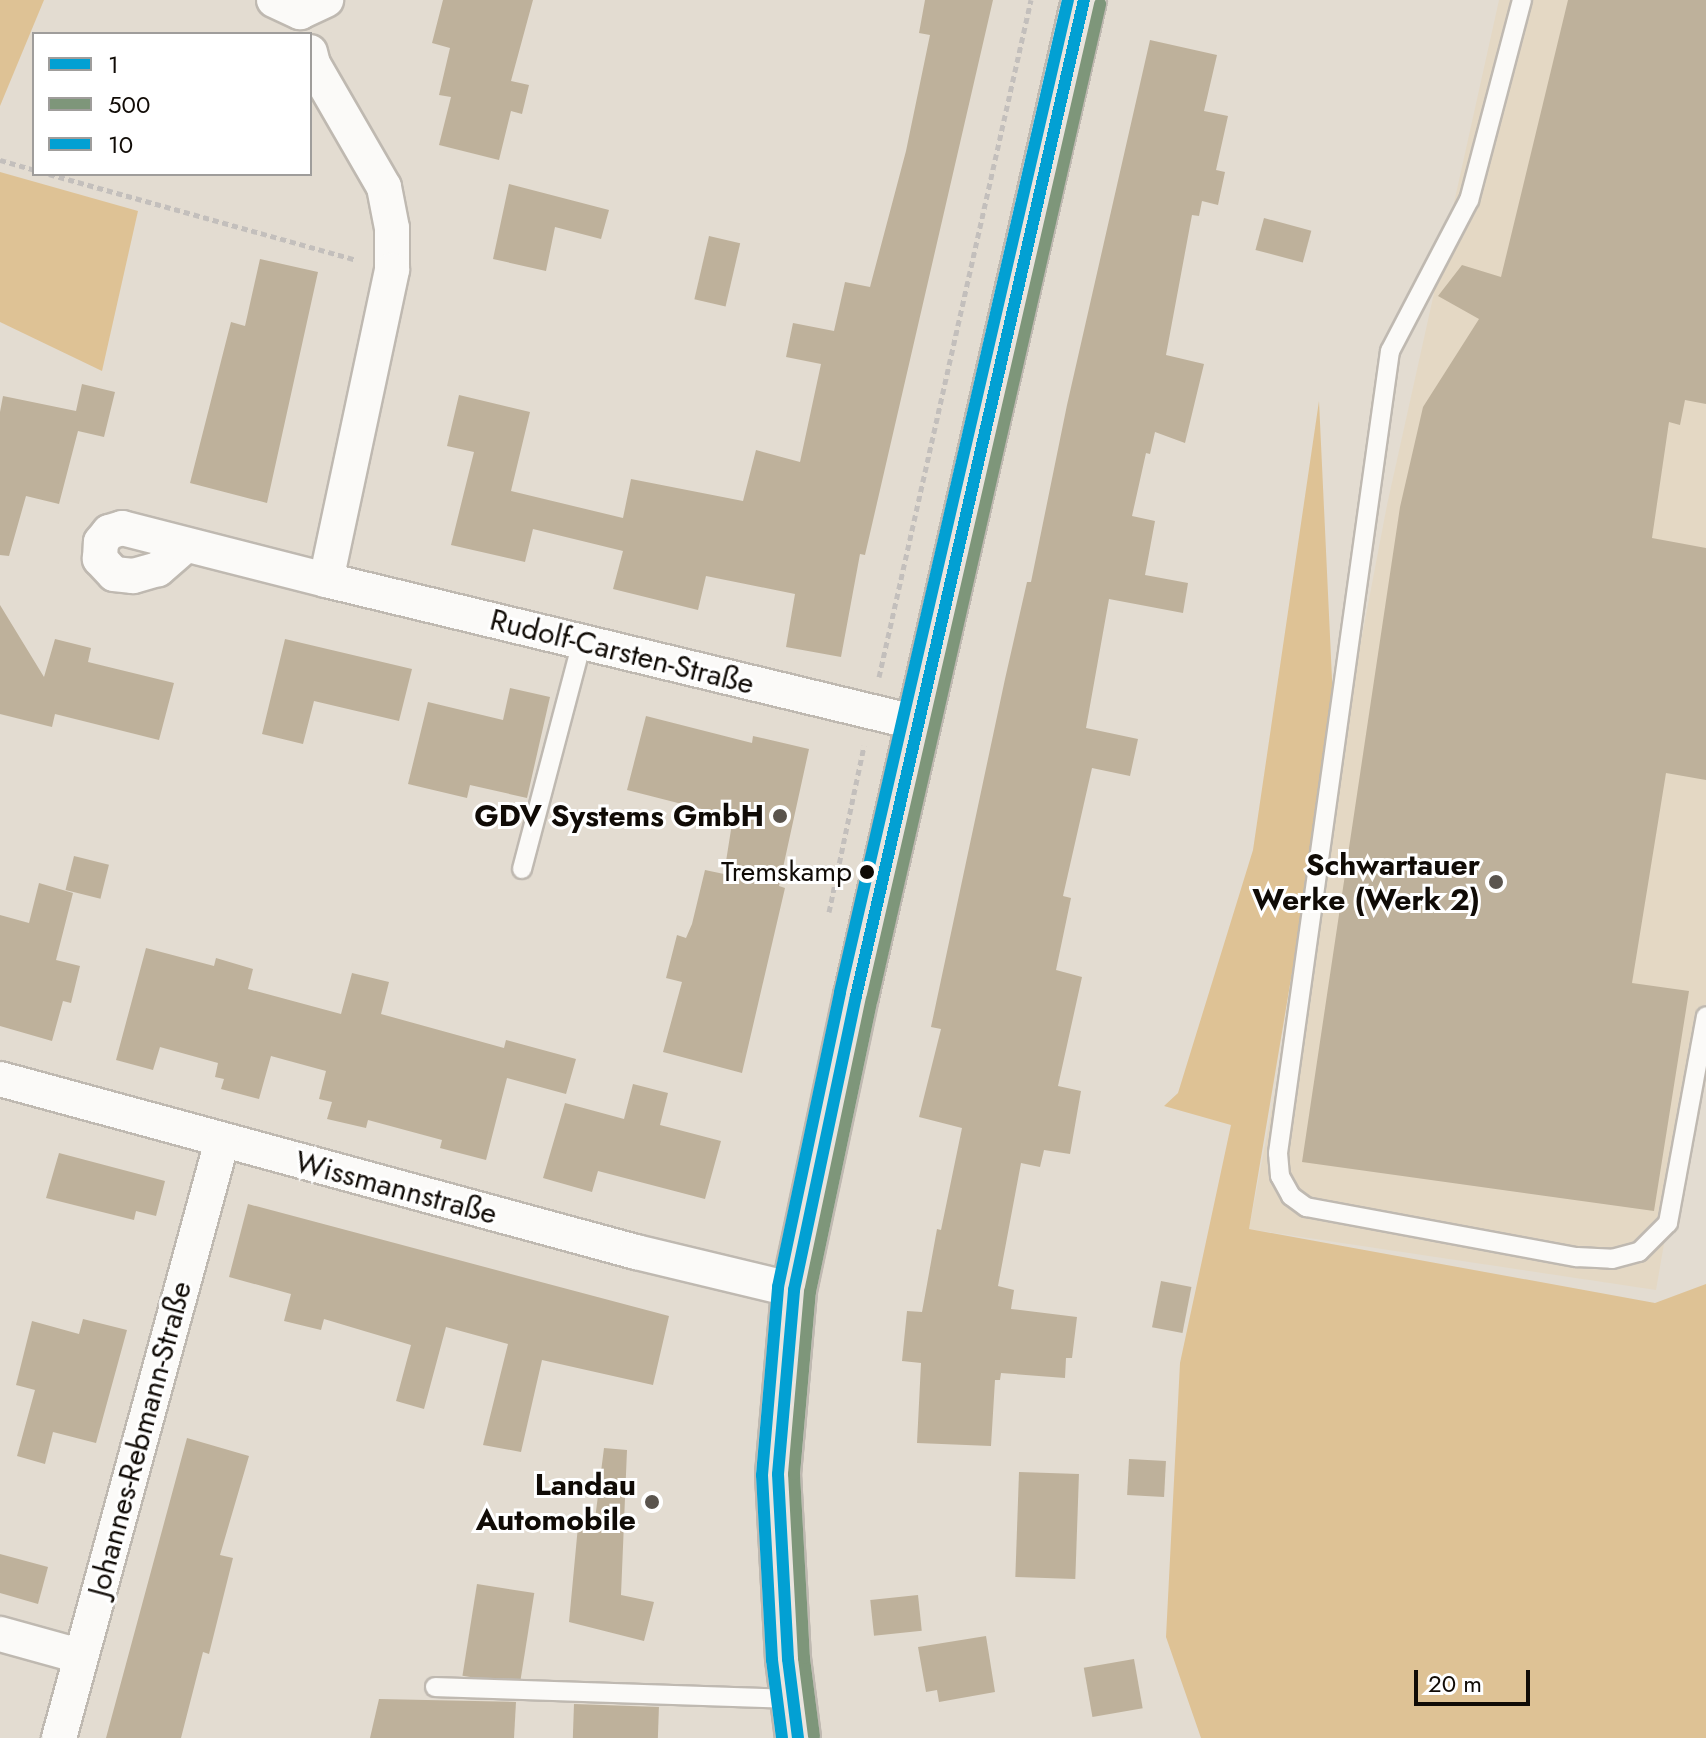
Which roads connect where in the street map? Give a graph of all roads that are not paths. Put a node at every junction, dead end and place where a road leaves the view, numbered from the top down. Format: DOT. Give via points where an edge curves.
graph roads {
  1 [pos="1084,0"];
  2 [pos="1522,0"];
  3 [pos="312,60"];
  4 [pos="186,545"];
  5 [pos="326,580"];
  6 [pos="582,642"];
  7 [pos="918,723"];
  8 [pos="522,869"];
  9 [pos="1706,1016"];
  10 [pos="0,1079"];
  11 [pos="222,1141"];
  12 [pos="794,1290"];
  13 [pos="0,1634"];
  14 [pos="80,1656"];
  15 [pos="435,1687"];
  16 [pos="795,1719"];
  17 [pos="59,1738"];
  1 -- 7 [label="main road"];
  2 -- 9 [label="lane" via="1469,200 1390,351 1278,1153 1280,1176 1291,1196 1306,1207 1577,1257 1612,1259 1639,1252 1668,1223"];
  3 -- 5 [label="street" via="384,187 392,228 392,270"];
  4 -- 5 [label="street, Rudolf-Carsten-Straße"];
  5 -- 6 [label="street, Rudolf-Carsten-Straße"];
  6 -- 7 [label="street, Rudolf-Carsten-Straße"];
  6 -- 8 [label="lane"];
  7 -- 12 [label="main road"];
  10 -- 11 [label="street, Wissmannstraße"];
  11 -- 12 [label="street, Wissmannstraße"];
  11 -- 14 [label="street, Johannes-Rebmann-Straße"];
  12 -- 16 [label="main road" via="778,1474"];
  13 -- 14 [label="street"];
  14 -- 17 [label="street, Johannes-Rebmann-Straße"];
  15 -- 16 [label="lane"];
}
